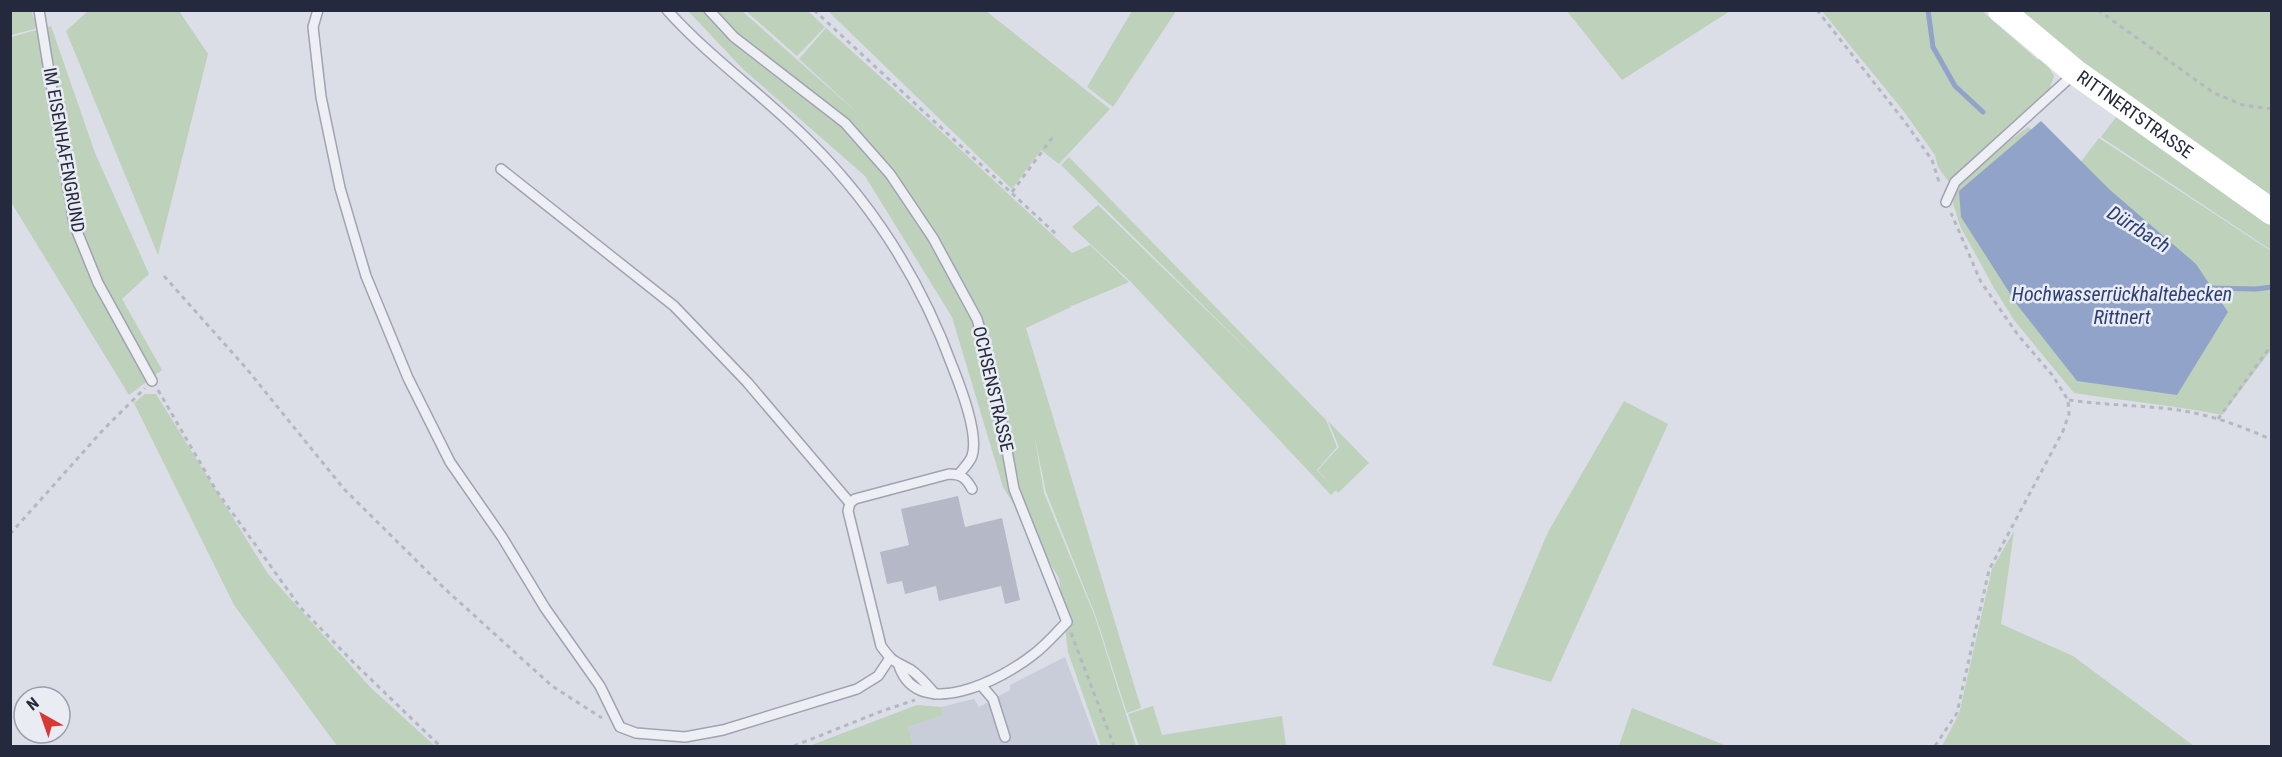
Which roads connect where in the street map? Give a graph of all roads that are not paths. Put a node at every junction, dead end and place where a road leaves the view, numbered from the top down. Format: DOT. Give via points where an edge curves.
graph roads {
  1 [pos="39,10"];
  2 [pos="318,10"];
  3 [pos="667,10"];
  4 [pos="709,10"];
  5 [pos="2001,10"];
  6 [pos="2075,72"];
  7 [pos="501,170"];
  8 [pos="1946,202"];
  9 [pos="2271,212"];
  10 [pos="152,381"];
  11 [pos="959,474"];
  12 [pos="972,489"];
  13 [pos="850,503"];
  14 [pos="890,658"];
  15 [pos="981,685"];
  16 [pos="1005,737"];
  1 -- 10 [label="lane, IM EISENHAFENGRUND" via="74,224 98,283"];
  2 -- 14 [label="lane" via="313,27 321,97 340,188 366,276 408,378 450,462 600,686 620,727 636,733 685,737 723,730 856,689 878,676"];
  3 -- 11 [label="lane" via="687,33 811,142 861,197 903,259 938,327 972,430 972,455"];
  4 -- 15 [label="lane, OCHSENSTRASSE" via="734,37 844,123 890,174 933,238 977,319 994,379 1014,489 1067,622 1033,655"];
  5 -- 6 [label="street, RITTNERTSTRASSE"];
  6 -- 8 [label="lane" via="1954,182"];
  6 -- 9 [label="street, RITTNERTSTRASSE"];
  7 -- 13 [label="lane" via="674,306 747,382"];
  11 -- 12 [label="lane"];
  11 -- 13 [label="lane" via="869,494"];
  13 -- 14 [label="lane" via="848,511 881,646"];
  14 -- 15 [label="lane" via="902,676 919,690 935,694"];
  15 -- 16 [label="lane" via="993,699"];
}
